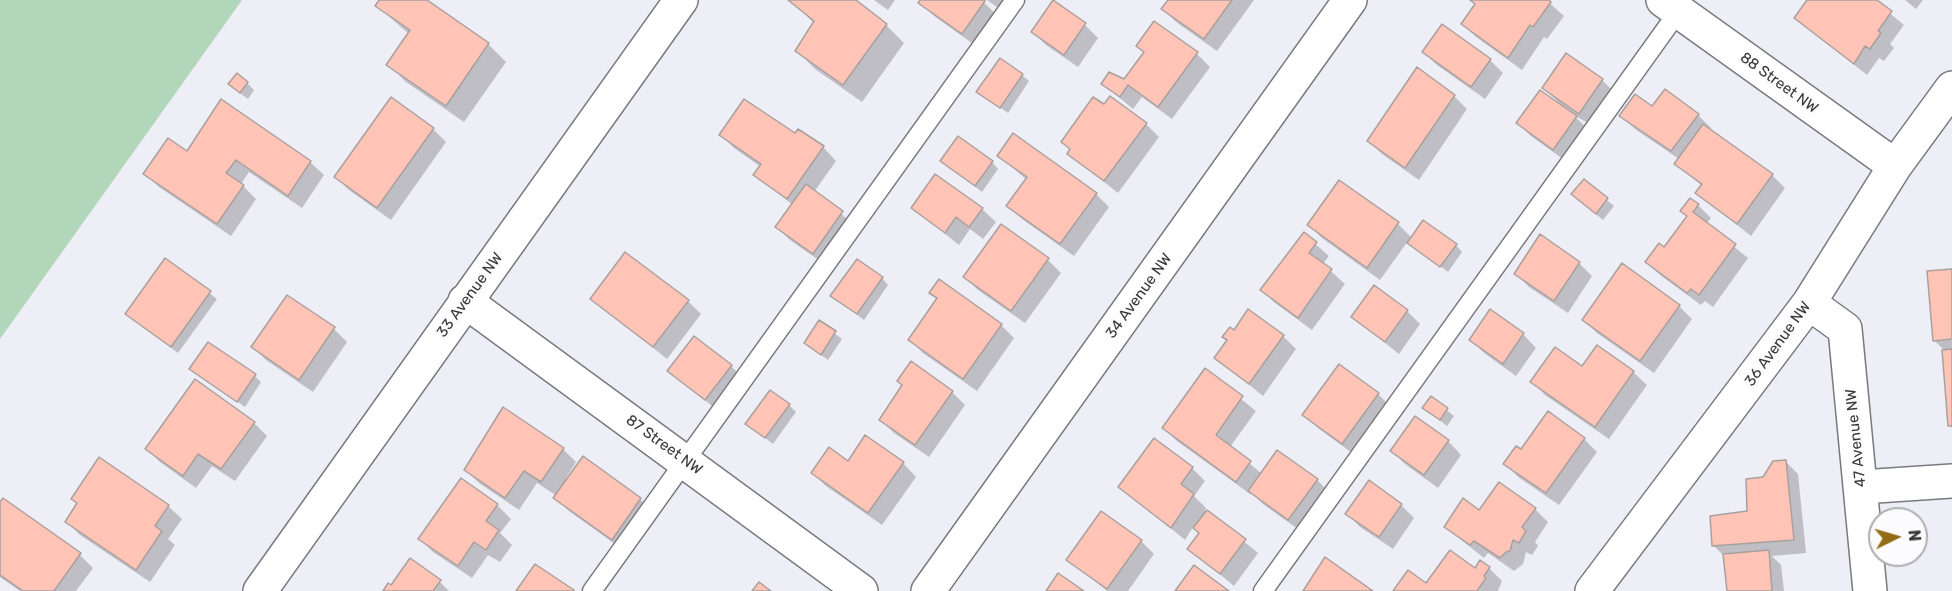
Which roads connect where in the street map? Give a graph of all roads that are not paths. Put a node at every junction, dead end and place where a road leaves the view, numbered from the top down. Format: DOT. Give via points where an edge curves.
graph roads {
  1 [pos="681,0"];
  2 [pos="1015,0"];
  3 [pos="1350,0"];
  4 [pos="1676,4"];
  5 [pos="1952,88"];
  6 [pos="1895,166"];
  7 [pos="465,301"];
  8 [pos="1809,303"];
  9 [pos="685,460"];
  10 [pos="1952,481"];
  11 [pos="1861,487"];
  12 [pos="1594,590"];
  13 [pos="260,591"];
  14 [pos="592,591"];
  15 [pos="861,591"];
  16 [pos="928,591"];
  17 [pos="1263,591"];
  18 [pos="1870,591"];
  1 -- 7 [label="street, 33 Avenue NW"];
  2 -- 9 [label="lane"];
  3 -- 16 [label="street, 34 Avenue NW"];
  4 -- 6 [label="street, 88 Street NW"];
  4 -- 17 [label="lane"];
  5 -- 6 [label="street, 36 Avenue NW"];
  6 -- 8 [label="street, 36 Avenue NW"];
  7 -- 9 [label="street, 87 Street NW"];
  7 -- 13 [label="street, 33 Avenue NW"];
  8 -- 11 [label="street, 47 Avenue NW" via="1845,329"];
  8 -- 12 [label="street, 36 Avenue NW"];
  9 -- 14 [label="lane"];
  9 -- 15 [label="street, 87 Street NW"];
  10 -- 11 [label="street"];
  11 -- 18 [label="street, 47 Avenue NW"];
}
